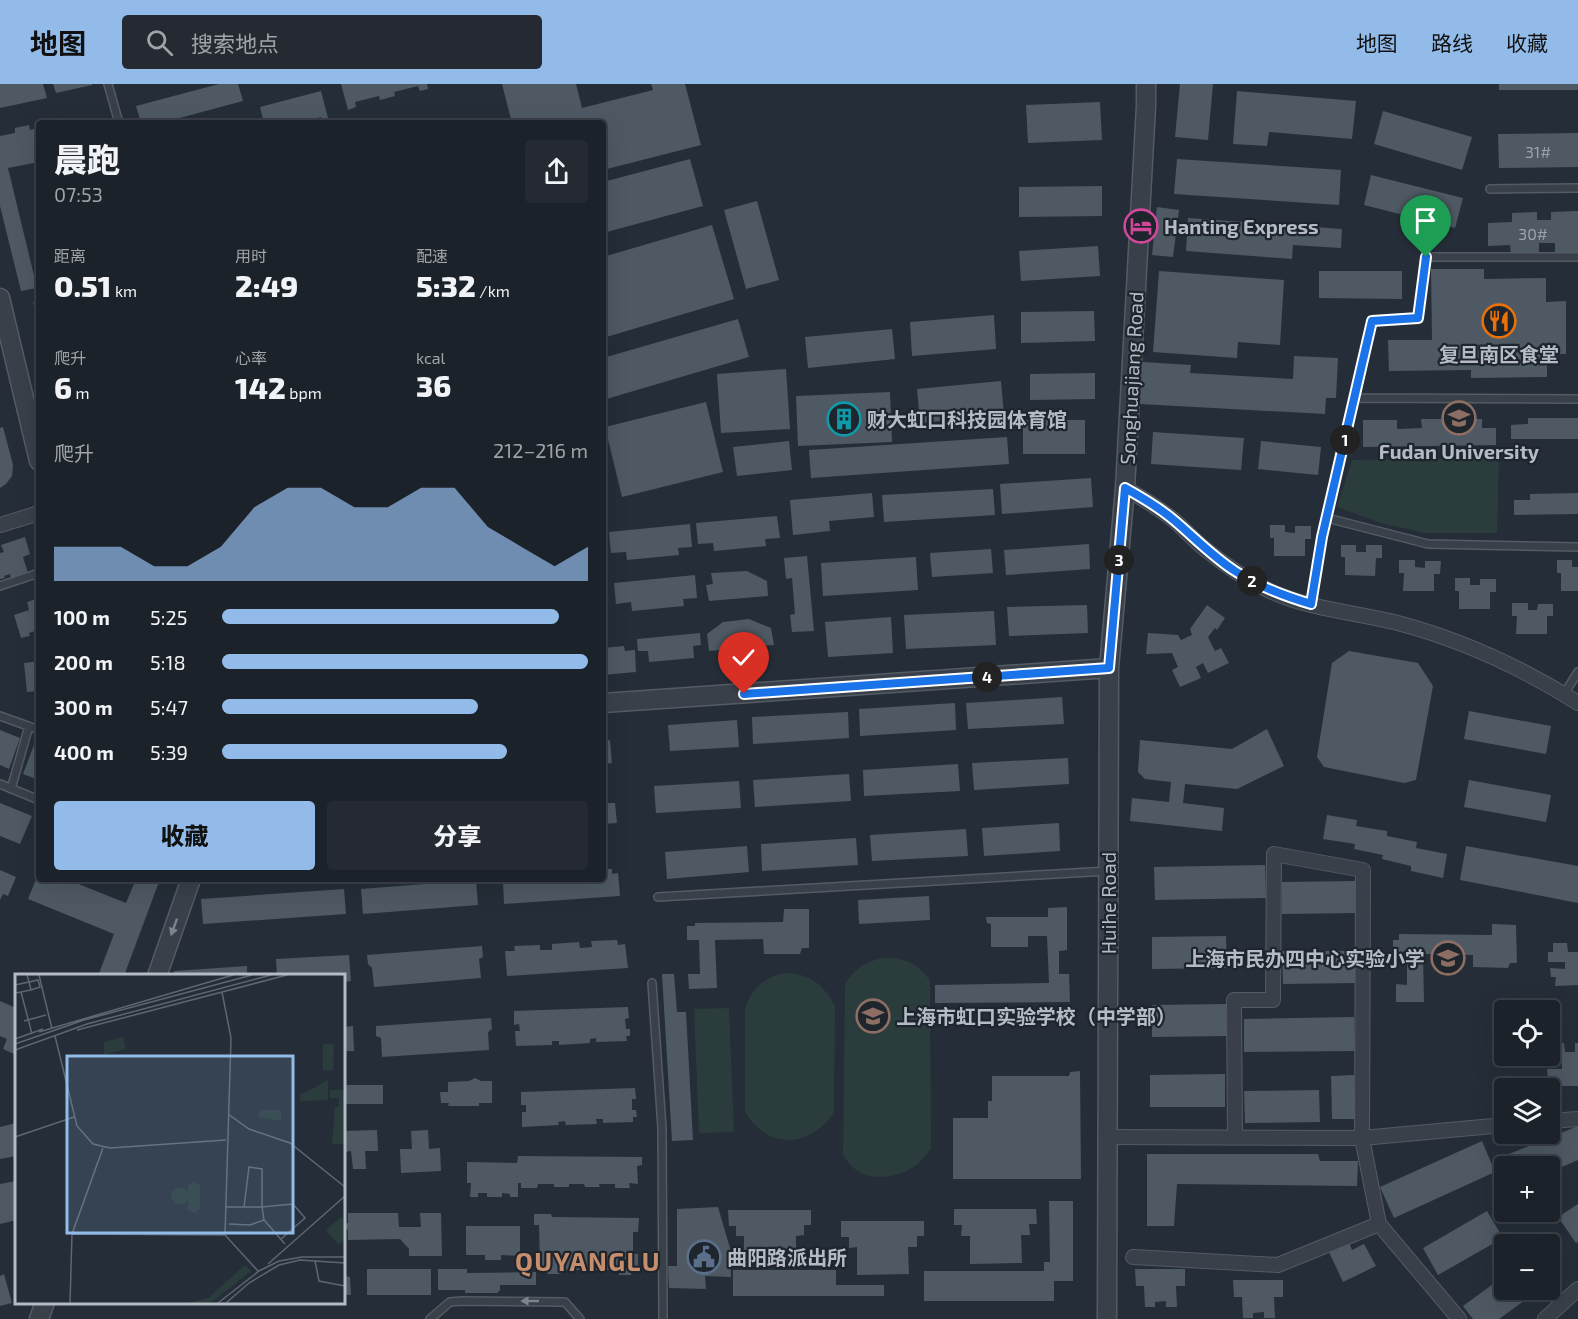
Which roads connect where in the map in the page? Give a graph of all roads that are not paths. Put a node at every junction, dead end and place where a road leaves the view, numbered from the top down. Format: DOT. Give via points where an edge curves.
graph roads {
  1 [pos="108,84"];
  2 [pos="1146,84"];
  3 [pos="118,120"];
  4 [pos="1578,188"];
  5 [pos="1490,189"];
  6 [pos="1578,257"];
  7 [pos="0,298"];
  8 [pos="1355,398"];
  9 [pos="1578,399"];
  10 [pos="36,448"];
  11 [pos="1125,488"];
  12 [pos="36,514"];
  13 [pos="1327,518"];
  14 [pos="0,525"];
  15 [pos="1578,547"];
  16 [pos="36,574"];
  17 [pos="0,586"];
  18 [pos="1311,604"];
  19 [pos="1109,668"];
  20 [pos="1578,672"];
  21 [pos="1564,694"];
  22 [pos="606,703"];
  23 [pos="1578,703"];
  24 [pos="0,716"];
  25 [pos="29,726"];
  26 [pos="36,729"];
  27 [pos="0,784"];
  28 [pos="11,789"];
  29 [pos="36,799"];
  30 [pos="1108,871"];
  31 [pos="190,882"];
  32 [pos="658,897"];
  33 [pos="157,974"];
  34 [pos="652,983"];
  35 [pos="1578,1119"];
  36 [pos="1560,1120"];
  37 [pos="1494,1126"];
  38 [pos="1107,1137"];
  39 [pos="1235,1137"];
  40 [pos="1362,1138"];
  41 [pos="1379,1224"];
  42 [pos="1133,1257"];
  43 [pos="1578,1289"];
  44 [pos="44,1304"];
  45 [pos="39,1319"];
  46 [pos="430,1319"];
  47 [pos="580,1319"];
  48 [pos="663,1319"];
  49 [pos="1107,1319"];
  50 [pos="1459,1319"];
  51 [pos="1545,1319"];
  1 -- 3 [label="lane"];
  2 -- 11 [label="street, Songhuajiang Road"];
  4 -- 5 [label="lane"];
  6 -- 8 [label="lane" via="1426,257 1418,318 1372,321"];
  7 -- 10 [label="street"];
  8 -- 9 [label="lane"];
  8 -- 13 [label="lane"];
  11 -- 18 [label="street, Songhuajiang Road" via="1175,521 1235,572 1271,591"];
  11 -- 19 [label="street, Huihe Road"];
  12 -- 14 [label="street"];
  13 -- 15 [label="lane" via="1428,544"];
  13 -- 18 [label="lane"];
  16 -- 17 [label="lane"];
  18 -- 21 [label="street, Songhuajiang Road" via="1451,639"];
  19 -- 22 [label="street"];
  19 -- 30 [label="street, Huihe Road"];
  20 -- 21 [label="lane"];
  21 -- 23 [label="street, Songhuajiang Road"];
  24 -- 25 [label="lane"];
  25 -- 26 [label="lane"];
  25 -- 28 [label="lane"];
  27 -- 28 [label="lane"];
  28 -- 29 [label="lane"];
  30 -- 32 [label="lane"];
  30 -- 38 [label="street, Huihe Road"];
  31 -- 33 [label="street, one-way"];
  34 -- 48 [label="lane" via="662,1128"];
  35 -- 36 [label="street"];
  37 -- 40 [label="street"];
  38 -- 39 [label="street"];
  38 -- 49 [label="street, Huihe Road"];
  39 -- 40 [label="street"];
  39 -- 40 [label="street" via="1234,1000 1273,1000 1274,854 1363,870"];
  40 -- 41 [label="street"];
  41 -- 42 [label="street" via="1278,1265"];
  41 -- 50 [label="street"];
  43 -- 51 [label="street"];
  44 -- 45 [label="street"];
  47 -- 46 [label="lane, one-way" via="565,1302 462,1301 450,1302"];
}
